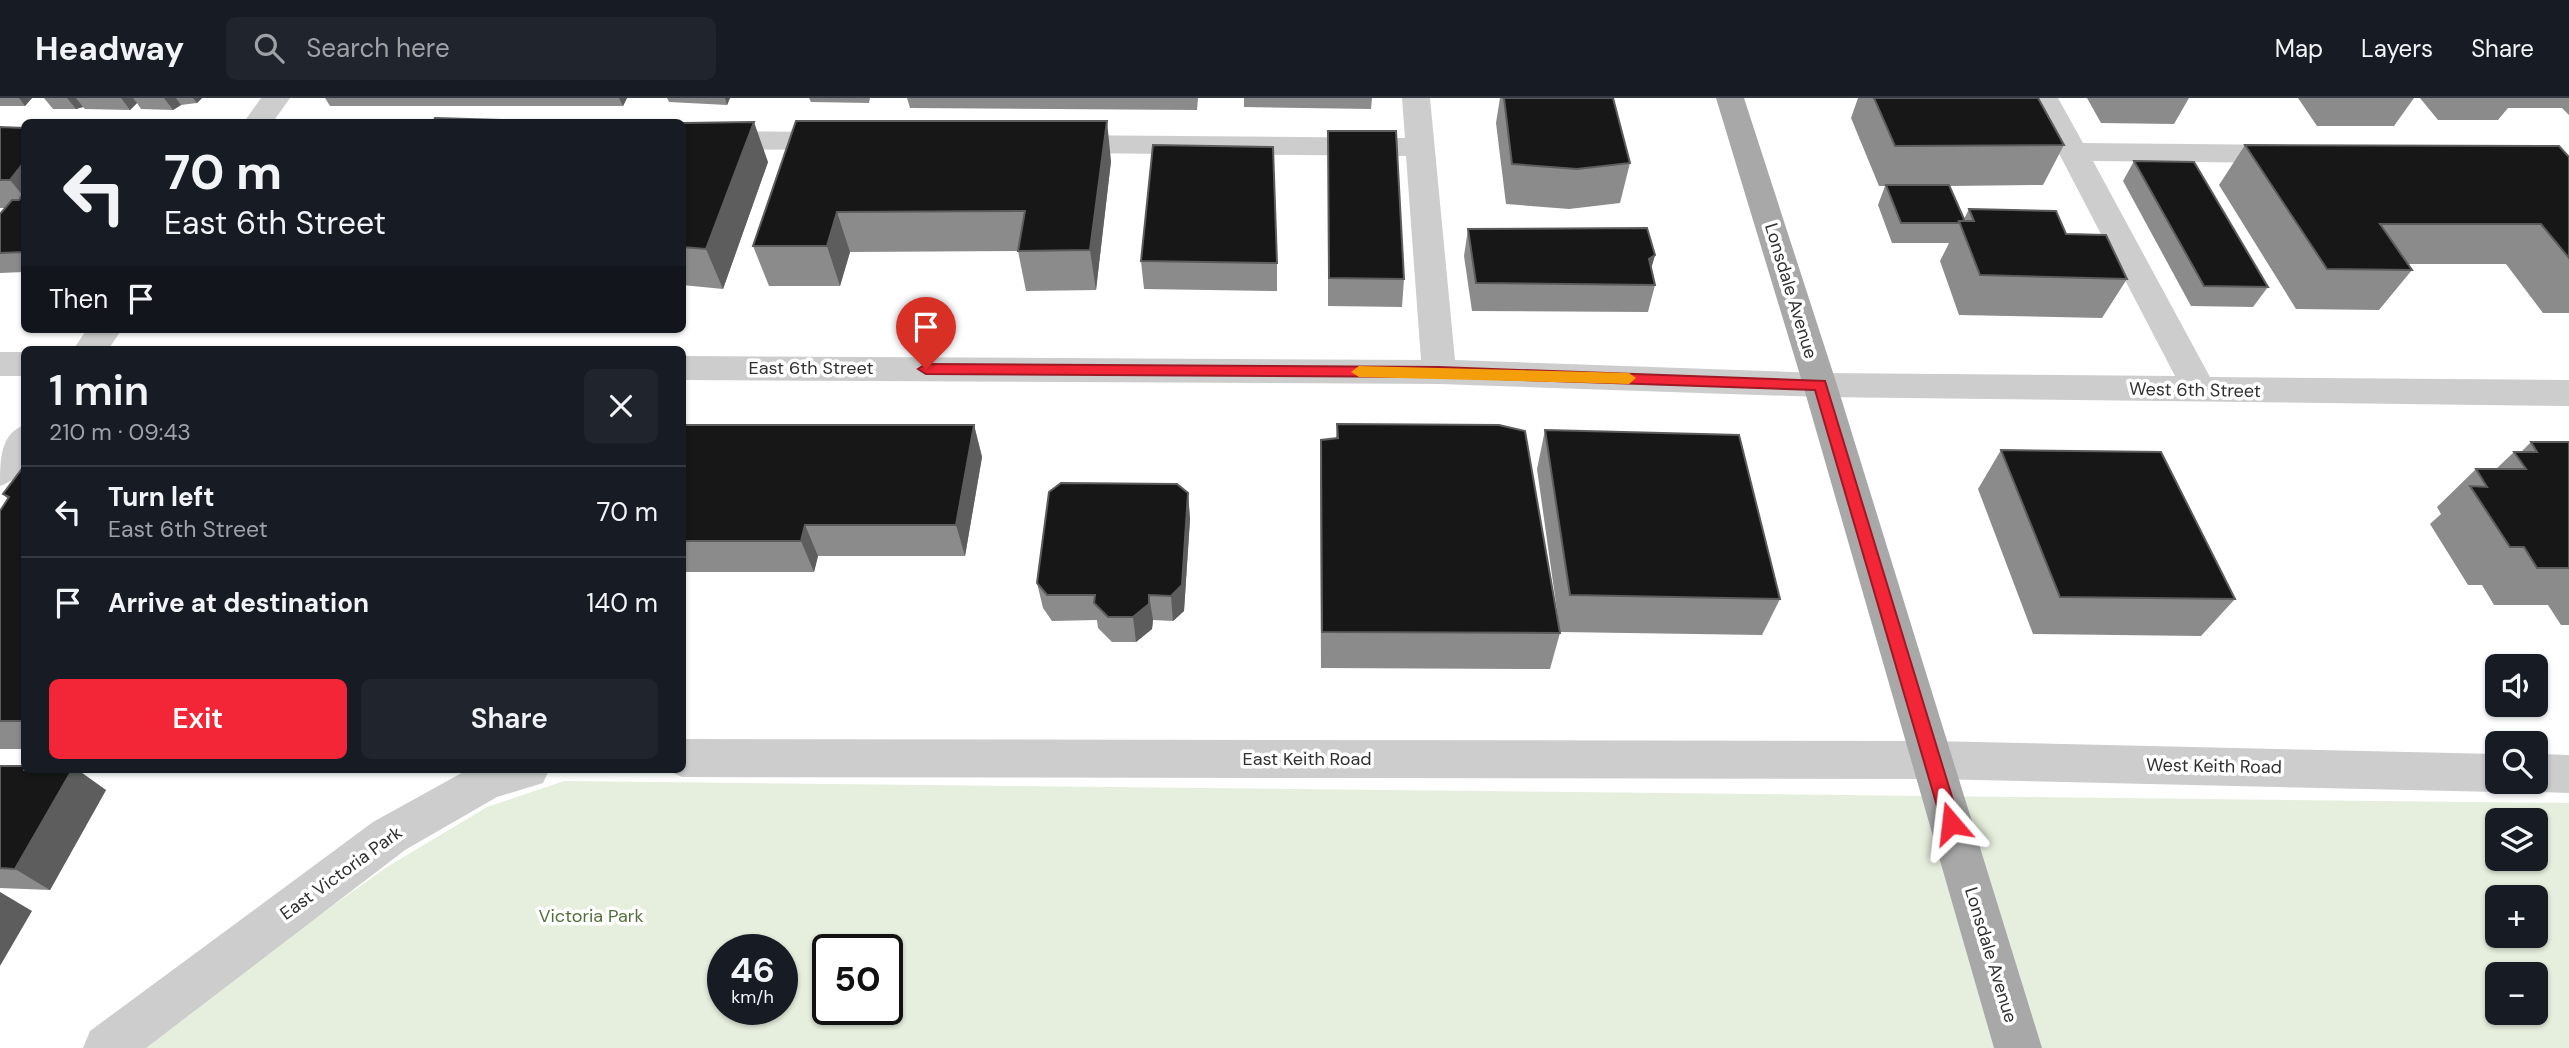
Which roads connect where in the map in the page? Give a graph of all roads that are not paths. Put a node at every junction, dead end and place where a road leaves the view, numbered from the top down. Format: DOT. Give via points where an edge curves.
graph roads {
  1 [pos="276,98"];
  2 [pos="1416,98"];
  3 [pos="1730,98"];
  4 [pos="2044,98"];
  5 [pos="260,119"];
  6 [pos="686,140"];
  7 [pos="863,142"];
  8 [pos="1030,143"];
  9 [pos="1420,147"];
  10 [pos="2073,152"];
  11 [pos="2321,154"];
  12 [pos="0,364"];
  13 [pos="21,364"];
  14 [pos="686,368"];
  15 [pos="1439,372"];
  16 [pos="1820,385"];
  17 [pos="2200,390"];
  18 [pos="2569,393"];
  19 [pos="21,442"];
  20 [pos="0,472"];
  21 [pos="686,758"];
  22 [pos="1931,760"];
  23 [pos="2485,773"];
  24 [pos="2548,773"];
  25 [pos="2569,774"];
  26 [pos="507,776"];
  27 [pos="107,1048"];
  28 [pos="2018,1048"];
  1 -- 5 [label="street"];
  2 -- 9 [label="street"];
  3 -- 16 [label="main road, Lonsdale Avenue"];
  4 -- 10 [label="street"];
  6 -- 7 [label="street"];
  8 -- 9 [label="street"];
  9 -- 15 [label="street"];
  10 -- 11 [label="street"];
  10 -- 17 [label="street"];
  12 -- 13 [label="street"];
  14 -- 15 [label="street, East 6th Street"];
  15 -- 16 [label="street, East 6th Street"];
  16 -- 17 [label="street, West 6th Street"];
  16 -- 22 [label="main road, Lonsdale Avenue"];
  17 -- 18 [label="street, West 6th Street"];
  19 -- 20 [label="street"];
  21 -- 22 [label="street, East Keith Road"];
  22 -- 23 [label="street, West Keith Road"];
  22 -- 28 [label="main road, Lonsdale Avenue"];
  24 -- 25 [label="street"];
  26 -- 27 [label="street, East Victoria Park" via="389,836"];
}
